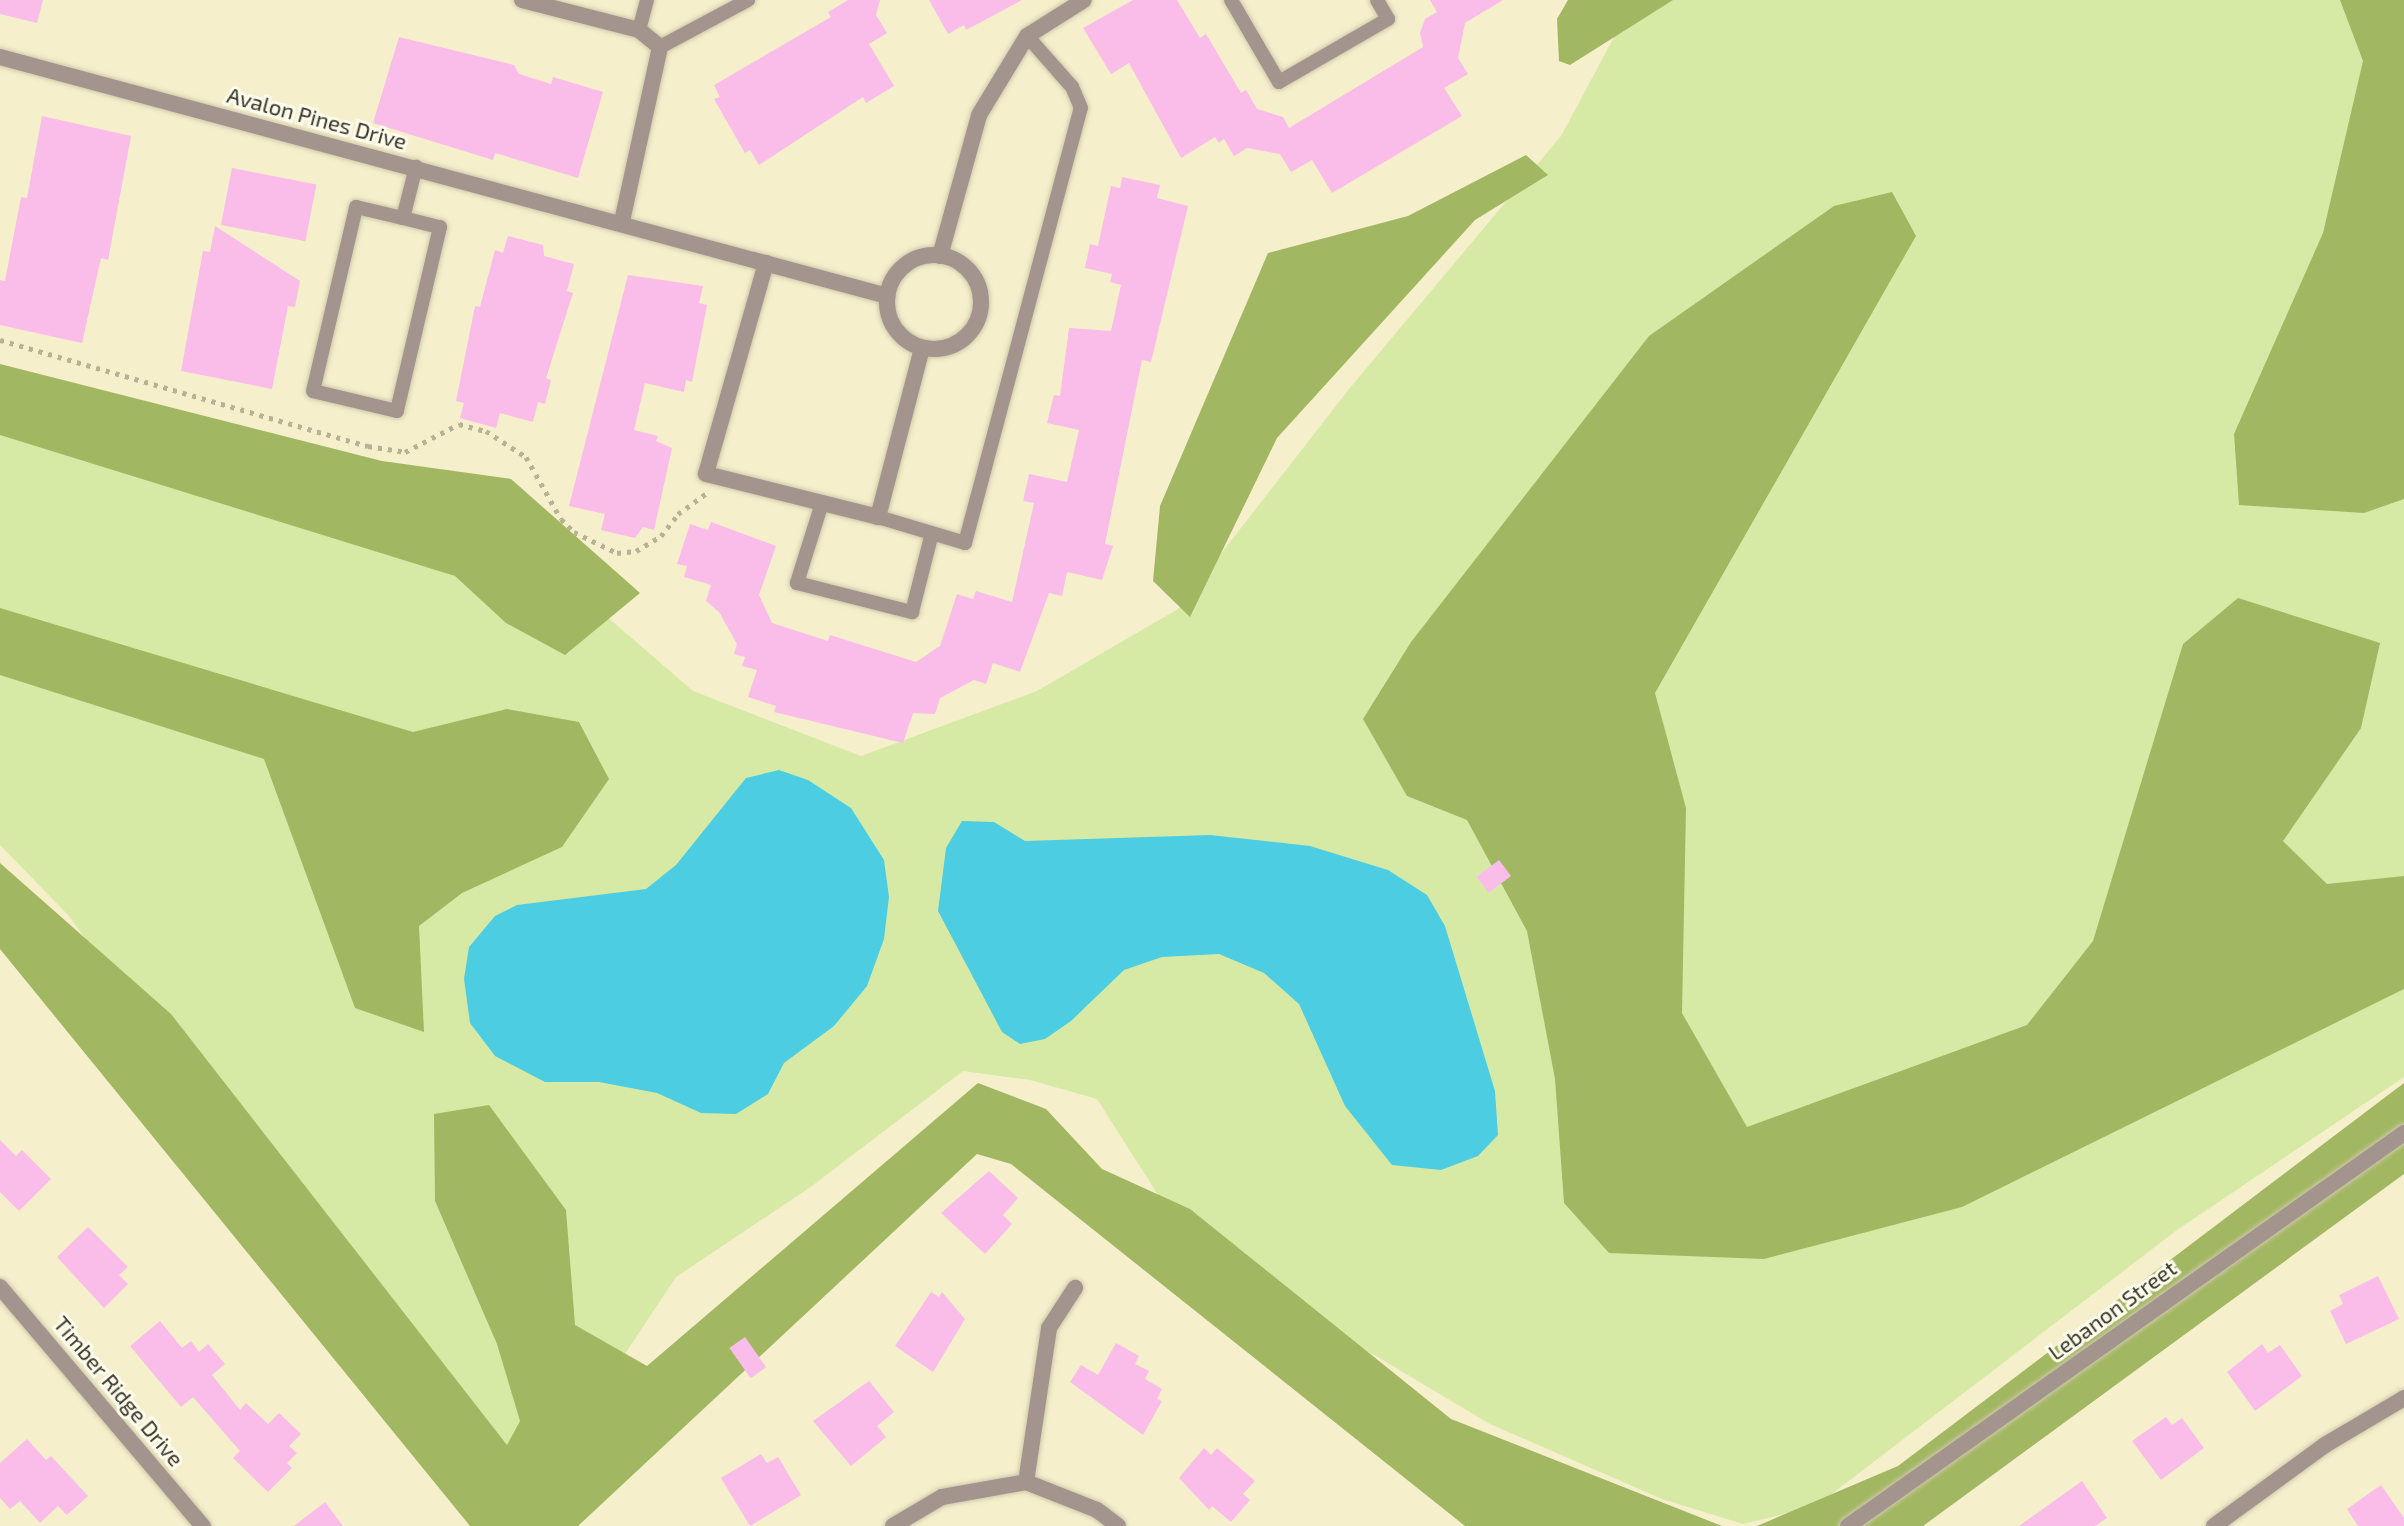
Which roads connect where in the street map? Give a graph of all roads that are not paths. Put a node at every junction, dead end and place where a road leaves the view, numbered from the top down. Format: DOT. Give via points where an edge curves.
graph roads {
  1 [pos="522,0"];
  2 [pos="647,0"];
  3 [pos="748,0"];
  4 [pos="1084,0"];
  5 [pos="1231,0"];
  6 [pos="1377,0"];
  7 [pos="1063,5"];
  8 [pos="639,30"];
  9 [pos="1027,36"];
  10 [pos="660,47"];
  11 [pos="0,57"];
  12 [pos="416,167"];
  13 [pos="403,218"];
  14 [pos="622,222"];
  15 [pos="940,256"];
  16 [pos="766,263"];
  17 [pos="887,296"];
  18 [pos="922,348"];
  19 [pos="822,503"];
  20 [pos="878,517"];
  21 [pos="932,533"];
  22 [pos="2404,1133"];
  23 [pos="0,1287"];
  24 [pos="1075,1288"];
  25 [pos="2404,1398"];
  26 [pos="1026,1482"];
  27 [pos="203,1526"];
  28 [pos="893,1526"];
  29 [pos="1118,1526"];
  30 [pos="1848,1526"];
  31 [pos="2214,1526"];
  1 -- 8 [label="street"];
  2 -- 8 [label="lane"];
  3 -- 10 [label="lane"];
  4 -- 7 [label="street"];
  5 -- 6 [label="lane" via="1279,82 1388,19"];
  7 -- 9 [label="street"];
  8 -- 10 [label="street"];
  9 -- 15 [label="street" via="979,115"];
  9 -- 21 [label="lane" via="1072,87 1081,108 965,543"];
  10 -- 14 [label="street"];
  11 -- 12 [label="street, Avalon Pines Drive"];
  12 -- 13 [label="lane"];
  12 -- 14 [label="street, Avalon Pines Drive"];
  13 -- 13 [label="lane" via="356,207 313,391 397,411 440,227"];
  14 -- 16 [label="street, Avalon Pines Drive"];
  15 -- 17 [label="street" via="911,261 891,282"];
  15 -- 18 [label="street" via="967,269 976,282 980,312 965,338 937,350"];
  16 -- 17 [label="street, Avalon Pines Drive"];
  16 -- 19 [label="street" via="706,474"];
  17 -- 18 [label="street" via="891,323"];
  18 -- 20 [label="street"];
  19 -- 20 [label="street"];
  19 -- 21 [label="lane" via="797,583 912,612"];
  20 -- 21 [label="lane"];
  22 -- 30 [label="street, Lebanon Street"];
  23 -- 27 [label="street, Timber Ridge Drive"];
  24 -- 26 [label="street" via="1049,1328"];
  25 -- 31 [label="street" via="2325,1445"];
  26 -- 28 [label="street" via="942,1497"];
  26 -- 29 [label="street" via="1097,1510"];
}
